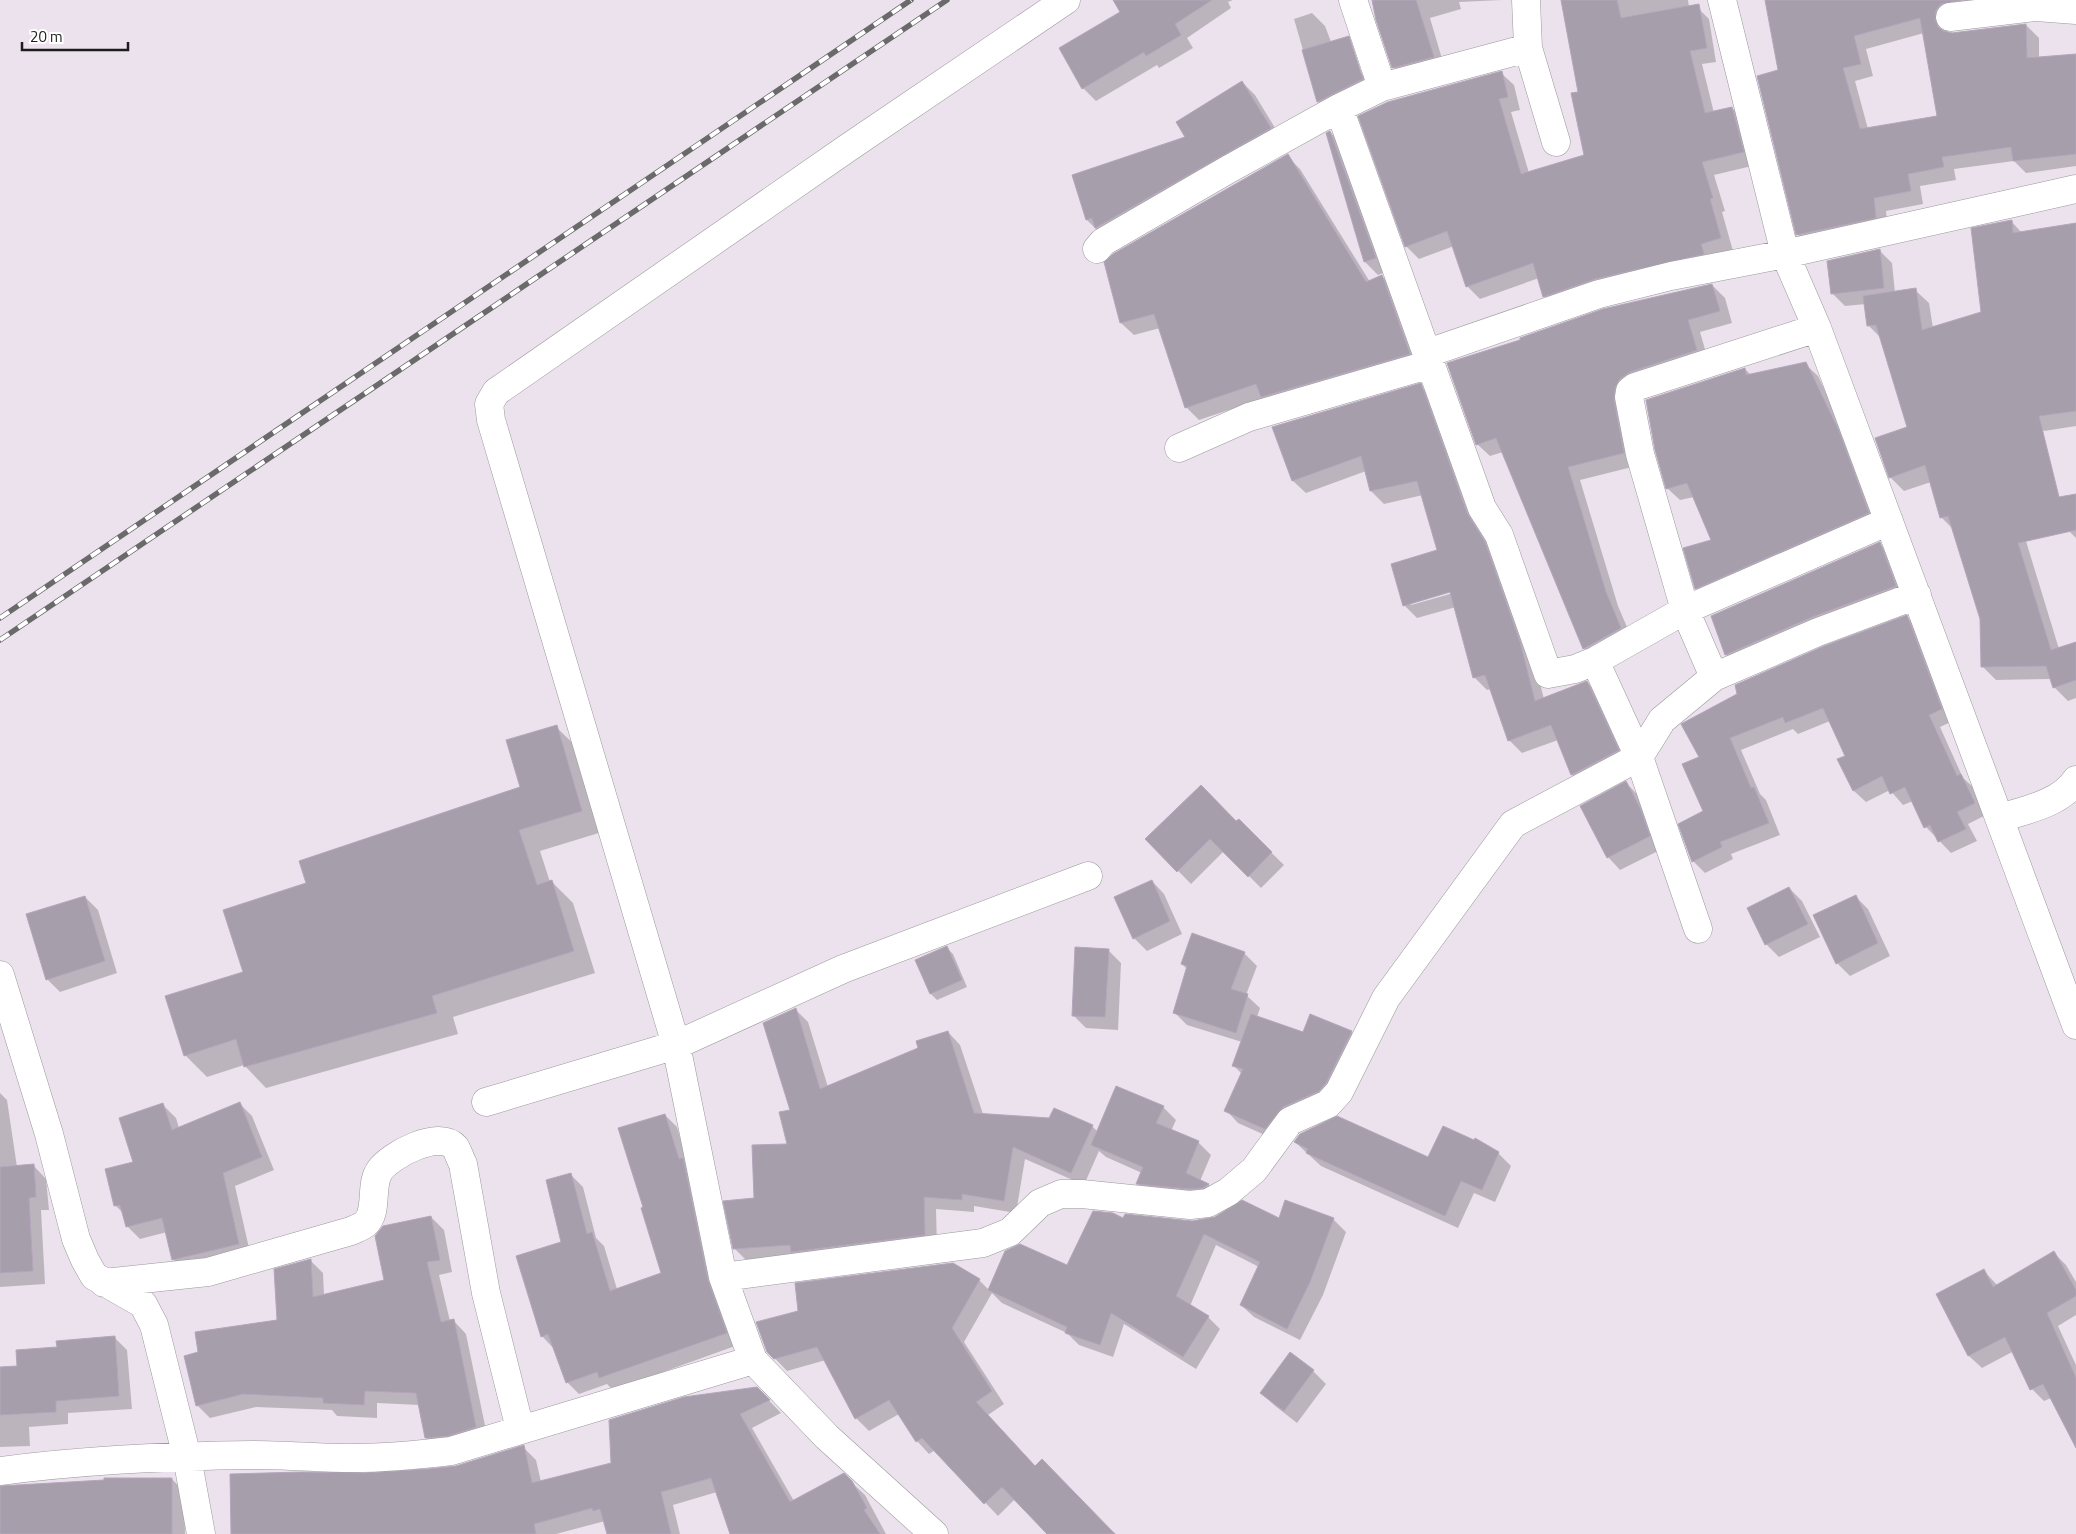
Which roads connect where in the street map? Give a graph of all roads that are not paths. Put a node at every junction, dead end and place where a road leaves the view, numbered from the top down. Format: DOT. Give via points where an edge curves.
graph roads {
  1 [pos="1066,0"];
  2 [pos="1354,0"];
  3 [pos="1526,0"];
  4 [pos="1722,0"];
  5 [pos="2076,10"];
  6 [pos="1950,17"];
  7 [pos="1528,48"];
  8 [pos="1382,87"];
  9 [pos="1339,108"];
  10 [pos="1556,142"];
  11 [pos="2076,189"];
  12 [pos="1097,249"];
  13 [pos="1785,254"];
  14 [pos="1817,328"];
  15 [pos="1430,359"];
  16 [pos="1179,448"];
  17 [pos="1889,520"];
  18 [pos="1917,595"];
  19 [pos="1685,610"];
  20 [pos="1595,660"];
  21 [pos="1714,677"];
  22 [pos="1640,757"];
  23 [pos="2076,780"];
  24 [pos="2000,818"];
  25 [pos="1088,876"];
  26 [pos="1698,929"];
  27 [pos="0,975"];
  28 [pos="2076,1025"];
  29 [pos="676,1045"];
  30 [pos="486,1102"];
  31 [pos="723,1277"];
  32 [pos="104,1283"];
  33 [pos="753,1360"];
  34 [pos="520,1429"];
  35 [pos="187,1457"];
  36 [pos="0,1471"];
  37 [pos="201,1534"];
  38 [pos="934,1534"];
  1 -- 29 [label="street" via="504,386 491,400 491,420"];
  2 -- 8 [label="street"];
  3 -- 7 [label="street"];
  4 -- 13 [label="street"];
  5 -- 6 [label="street" via="2036,7"];
  7 -- 8 [label="street"];
  7 -- 10 [label="street"];
  8 -- 9 [label="street"];
  9 -- 12 [label="street" via="1103,242"];
  9 -- 15 [label="street"];
  11 -- 13 [label="street"];
  13 -- 14 [label="street"];
  13 -- 15 [label="street" via="1599,294"];
  14 -- 17 [label="street"];
  14 -- 19 [label="street" via="1630,391 1640,454"];
  15 -- 16 [label="street" via="1249,416"];
  15 -- 20 [label="street" via="1482,508 1499,535 1548,674 1574,669"];
  17 -- 18 [label="street"];
  17 -- 19 [label="street"];
  18 -- 21 [label="street" via="1818,632"];
  18 -- 24 [label="street"];
  19 -- 20 [label="street"];
  19 -- 21 [label="street"];
  20 -- 22 [label="street"];
  21 -- 22 [label="street" via="1662,720"];
  22 -- 26 [label="street"];
  22 -- 31 [label="street" via="1513,824 1386,998 1338,1092 1328,1104 1290,1121 1254,1170 1217,1199 1190,1205 1061,1194 1040,1203 1010,1232 983,1243"];
  23 -- 24 [label="street" via="2052,800"];
  24 -- 28 [label="street"];
  25 -- 29 [label="street" via="843,969"];
  27 -- 32 [label="street" via="49,1134 76,1239 89,1269"];
  29 -- 30 [label="street"];
  29 -- 31 [label="street"];
  31 -- 33 [label="street"];
  32 -- 34 [label="street" via="208,1272 351,1231 365,1224 370,1216 375,1178 381,1168 414,1146 435,1140 445,1141 455,1146 463,1164 486,1293"];
  32 -- 35 [label="street" via="143,1304 152,1319"];
  33 -- 34 [label="street"];
  33 -- 38 [label="street" via="827,1438"];
  34 -- 35 [label="street" via="450,1451 412,1456"];
  35 -- 36 [label="street" via="33,1466"];
  35 -- 37 [label="street"];
}
